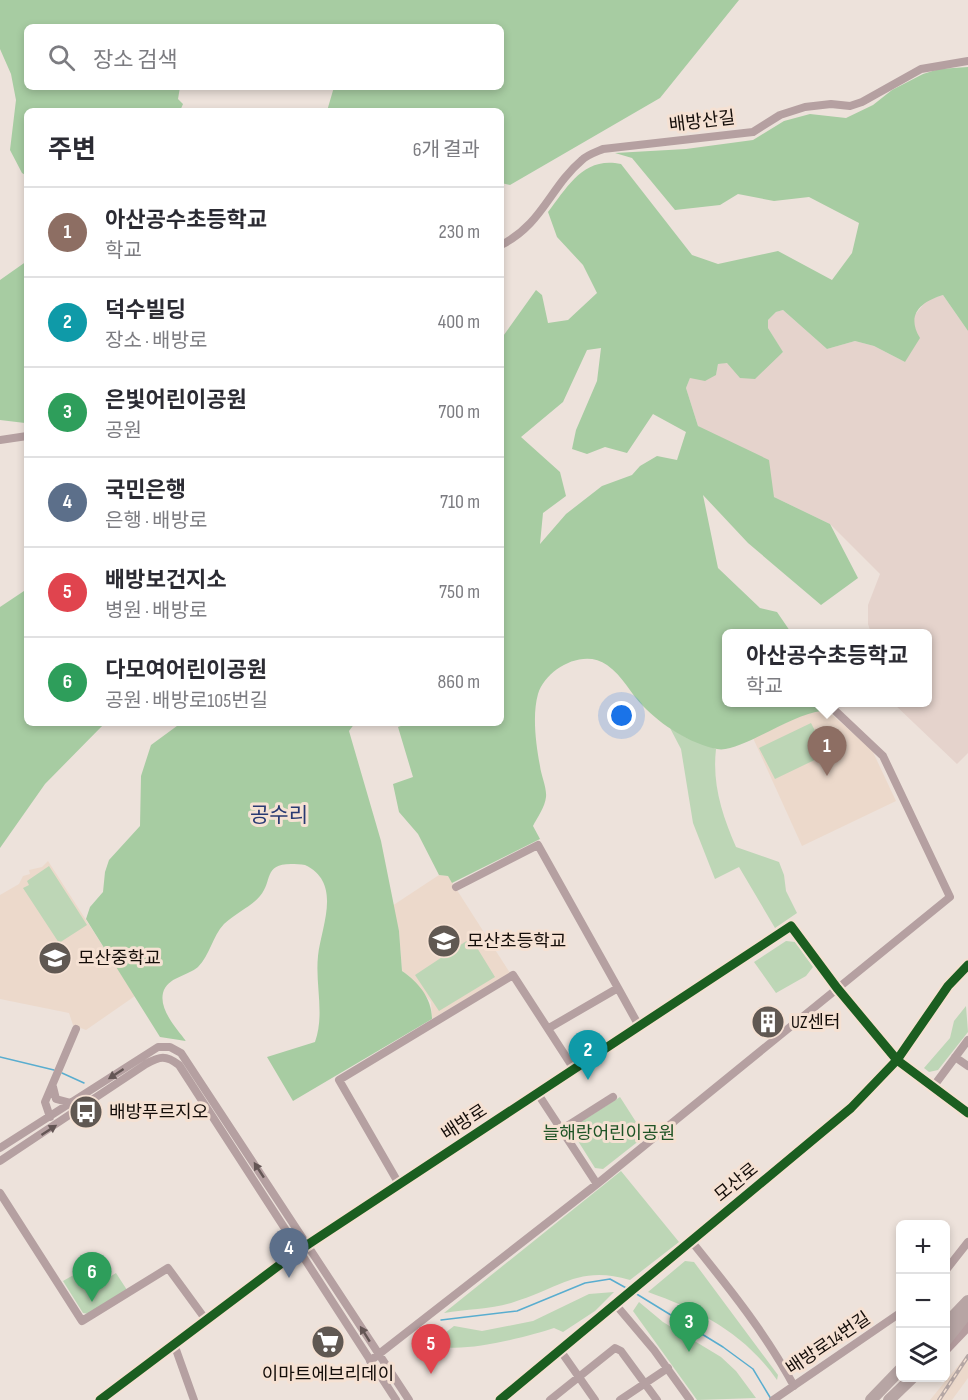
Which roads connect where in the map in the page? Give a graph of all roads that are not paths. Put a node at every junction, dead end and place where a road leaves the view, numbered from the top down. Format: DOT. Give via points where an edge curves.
graph roads {
  1 [pos="968,62"];
  2 [pos="504,244"];
  3 [pos="24,436"];
  4 [pos="0,440"];
  5 [pos="831,707"];
  6 [pos="456,887"];
  7 [pos="968,965"];
  8 [pos="618,988"];
  9 [pos="837,988"];
  10 [pos="639,1026"];
  11 [pos="549,1028"];
  12 [pos="76,1029"];
  13 [pos="968,1040"];
  14 [pos="955,1057"];
  15 [pos="897,1060"];
  16 [pos="968,1066"];
  17 [pos="574,1069"];
  18 [pos="52,1087"];
  19 [pos="933,1087"];
  20 [pos="538,1094"];
  21 [pos="613,1097"];
  22 [pos="71,1103"];
  23 [pos="968,1113"];
  24 [pos="50,1117"];
  25 [pos="561,1130"];
  26 [pos="0,1148"];
  27 [pos="0,1161"];
  28 [pos="399,1184"];
  29 [pos="597,1184"];
  30 [pos="0,1193"];
  31 [pos="692,1242"];
  32 [pos="968,1242"];
  33 [pos="308,1244"];
  34 [pos="298,1251"];
  35 [pos="950,1264"];
  36 [pos="968,1301"];
  37 [pos="618,1303"];
  38 [pos="968,1312"];
  39 [pos="896,1316"];
  40 [pos="950,1319"];
  41 [pos="206,1320"];
  42 [pos="968,1326"];
  43 [pos="950,1334"];
  44 [pos="174,1344"];
  45 [pos="950,1345"];
  46 [pos="560,1350"];
  47 [pos="379,1355"];
  48 [pos="370,1360"];
  49 [pos="668,1368"];
  50 [pos="896,1374"];
  51 [pos="579,1376"];
  52 [pos="907,1382"];
  53 [pos="646,1383"];
  54 [pos="794,1386"];
  55 [pos="100,1400"];
  56 [pos="194,1400"];
  57 [pos="396,1400"];
  58 [pos="409,1400"];
  59 [pos="500,1400"];
  60 [pos="550,1400"];
  61 [pos="595,1400"];
  62 [pos="620,1400"];
  63 [pos="657,1400"];
  64 [pos="690,1400"];
  65 [pos="773,1400"];
  66 [pos="871,1400"];
  67 [pos="889,1400"];
  1 -- 2 [label="street, 배방산길" via="921,69 850,106 805,107 780,115 753,132 603,149 583,158 535,221"];
  3 -- 4 [label="street"];
  5 -- 9 [label="street" via="884,756 950,897"];
  6 -- 8 [label="street" via="538,845"];
  7 -- 15 [label="street, 모산로" via="948,986"];
  8 -- 10 [label="street"];
  8 -- 11 [label="street"];
  9 -- 10 [label="street, 배방로" via="791,926"];
  9 -- 15 [label="street"];
  9 -- 29 [label="street"];
  10 -- 17 [label="street, 배방로"];
  11 -- 17 [label="street"];
  11 -- 28 [label="street" via="513,975 339,1080"];
  12 -- 18 [label="street"];
  13 -- 14 [label="street"];
  14 -- 16 [label="street"];
  14 -- 19 [label="street"];
  15 -- 19 [label="street"];
  15 -- 31 [label="street, 모산로" via="851,1108"];
  17 -- 20 [label="street, 배방로"];
  18 -- 22 [label="street" via="56,1099"];
  18 -- 24 [label="street" via="45,1102"];
  19 -- 23 [label="street"];
  20 -- 25 [label="street"];
  20 -- 28 [label="street, 배방로"];
  21 -- 25 [label="street"];
  22 -- 24 [label="street"];
  33 -- 22 [label="street, one-way" via="181,1053 170,1047 158,1047"];
  24 -- 26 [label="street"];
  25 -- 29 [label="street"];
  27 -- 34 [label="street, one-way" via="146,1064 169,1057 179,1065"];
  28 -- 33 [label="street, 배방로"];
  29 -- 47 [label="street"];
  30 -- 41 [label="street" via="82,1321 168,1268"];
  31 -- 37 [label="street, 모산로"];
  31 -- 54 [label="street" via="774,1348"];
  32 -- 35 [label="street"];
  33 -- 34 [label="street, 배방로"];
  47 -- 33 [label="street, one-way"];
  34 -- 41 [label="street, 배방로"];
  34 -- 48 [label="street"];
  36 -- 40 [label="highway"];
  37 -- 46 [label="street, 모산로"];
  37 -- 49 [label="street"];
  38 -- 43 [label="highway"];
  39 -- 54 [label="street, 배방로14번길"];
  41 -- 44 [label="street, 배방로"];
  42 -- 45 [label="main road"];
  44 -- 55 [label="street, 배방로"];
  44 -- 56 [label="street"];
  46 -- 51 [label="street"];
  46 -- 59 [label="street, 모산로"];
  47 -- 48 [label="street"];
  47 -- 58 [label="street"];
  48 -- 57 [label="street"];
  49 -- 53 [label="street"];
  49 -- 64 [label="street"];
  50 -- 66 [label="highway"];
  51 -- 53 [label="street" via="615,1348"];
  51 -- 60 [label="street"];
  51 -- 61 [label="street"];
  52 -- 67 [label="highway"];
  53 -- 62 [label="street"];
  53 -- 63 [label="street"];
  54 -- 65 [label="street, 배방로14번길"];
}
